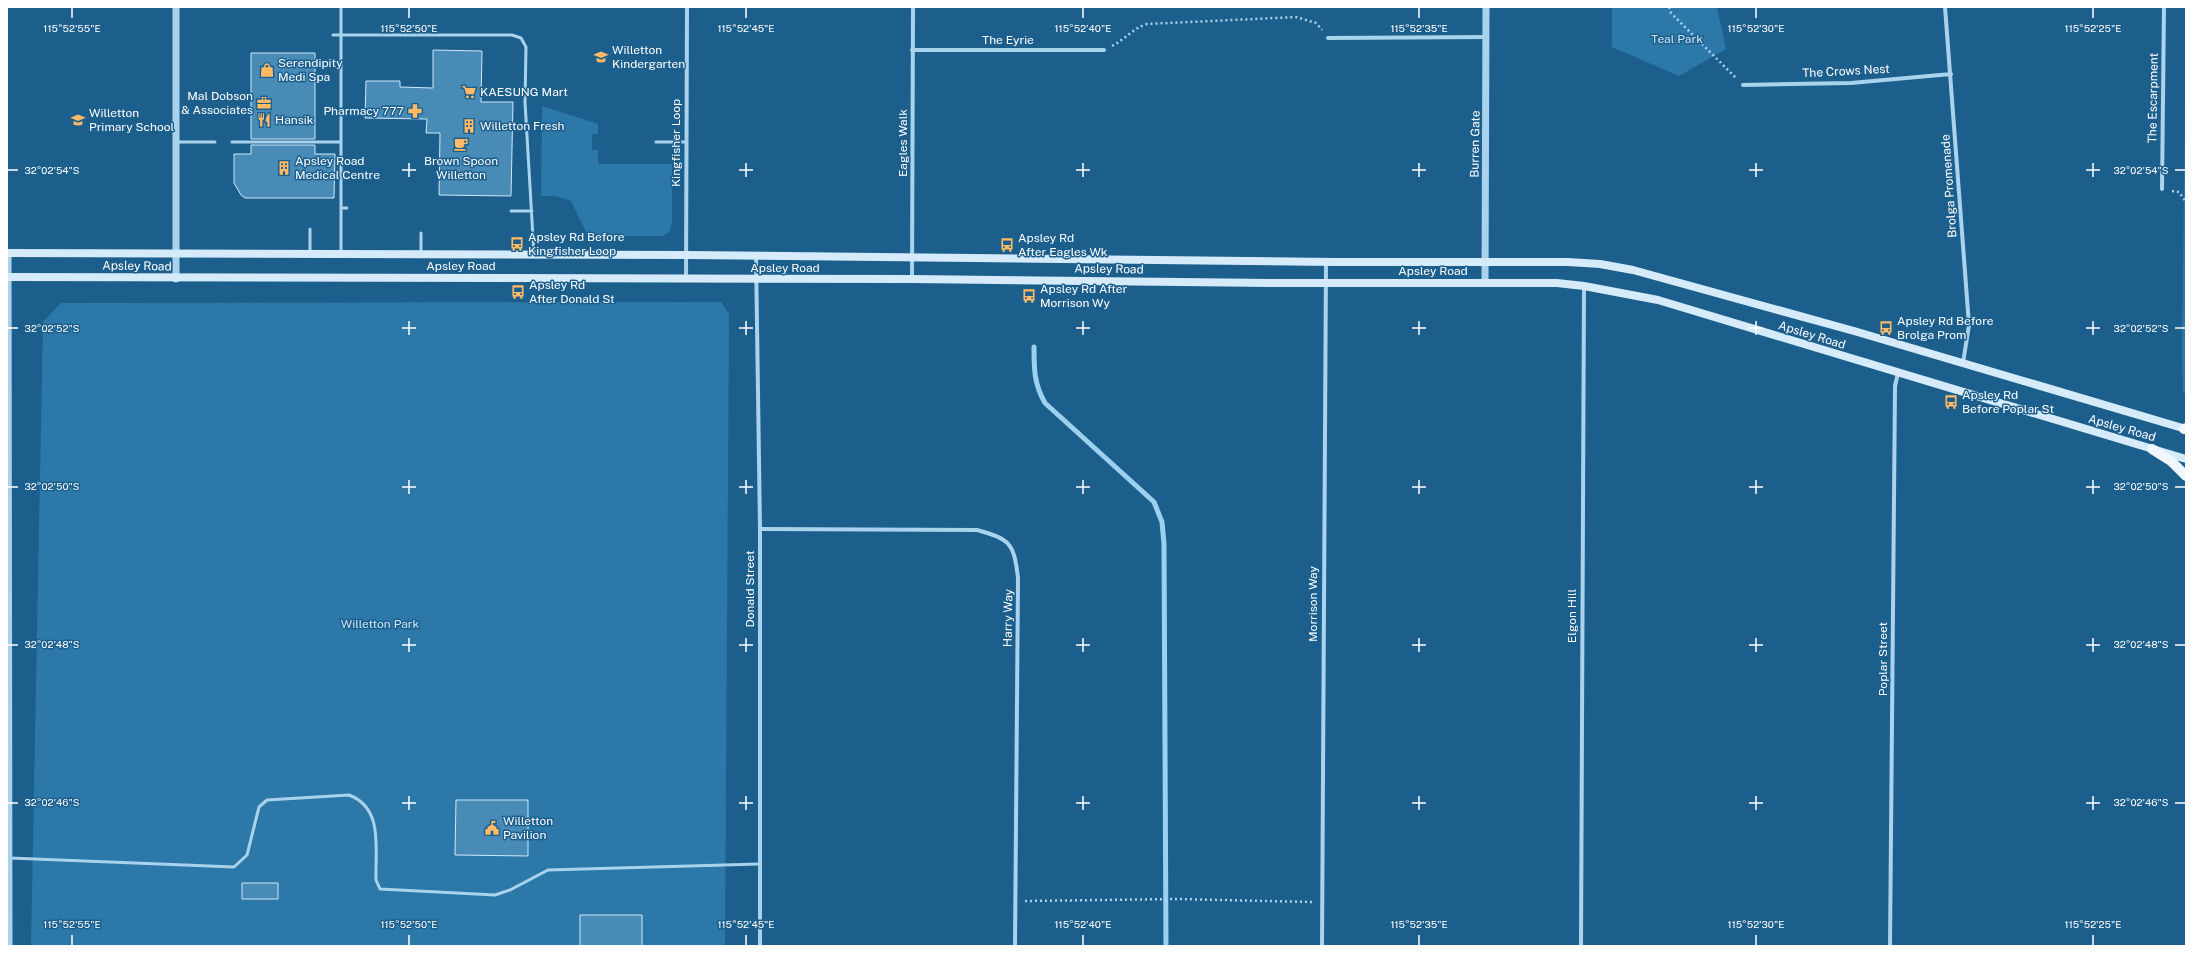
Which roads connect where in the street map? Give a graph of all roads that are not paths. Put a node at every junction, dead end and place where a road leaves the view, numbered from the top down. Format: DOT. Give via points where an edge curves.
graph roads {
  1 [pos="176,7"];
  2 [pos="341,7"];
  3 [pos="687,7"];
  4 [pos="913,7"];
  5 [pos="1486,7"];
  6 [pos="1945,7"];
  7 [pos="2164,7"];
  8 [pos="333,35"];
  9 [pos="341,35"];
  10 [pos="1487,37"];
  11 [pos="1328,38"];
  12 [pos="912,50"];
  13 [pos="1104,50"];
  14 [pos="1950,74"];
  15 [pos="1743,85"];
  16 [pos="175,142"];
  17 [pos="215,142"];
  18 [pos="232,142"];
  19 [pos="341,142"];
  20 [pos="656,142"];
  21 [pos="686,142"];
  22 [pos="341,164"];
  23 [pos="347,164"];
  24 [pos="2162,189"];
  25 [pos="341,208"];
  26 [pos="347,208"];
  27 [pos="511,211"];
  28 [pos="532,211"];
  29 [pos="310,229"];
  30 [pos="421,233"];
  31 [pos="7,253"];
  32 [pos="176,254"];
  33 [pos="310,255"];
  34 [pos="341,255"];
  35 [pos="421,255"];
  36 [pos="534,255"];
  37 [pos="686,255"];
  38 [pos="756,256"];
  39 [pos="912,257"];
  40 [pos="1326,261"];
  41 [pos="1485,261"];
  42 [pos="7,277"];
  43 [pos="176,279"];
  44 [pos="686,279"];
  45 [pos="912,279"];
  46 [pos="757,280"];
  47 [pos="1325,282"];
  48 [pos="1484,282"];
  49 [pos="1584,286"];
  50 [pos="1963,364"];
  51 [pos="1898,373"];
  52 [pos="2185,429"];
  53 [pos="2152,449"];
  54 [pos="2186,459"];
  55 [pos="2186,476"];
  56 [pos="760,529"];
  57 [pos="8,538"];
  58 [pos="7,793"];
  59 [pos="10,858"];
  60 [pos="759,864"];
  61 [pos="9,946"];
  62 [pos="760,946"];
  63 [pos="1015,946"];
  64 [pos="1322,946"];
  65 [pos="1580,946"];
  66 [pos="1890,946"];
  1 -- 16 [label="street"];
  2 -- 9 [label="lane"];
  3 -- 21 [label="street, Kingfisher Loop"];
  4 -- 12 [label="street, Eagles Walk"];
  5 -- 10 [label="street, Burren Gate"];
  6 -- 14 [label="street, Brolga Promenade"];
  7 -- 24 [label="street, The Escarpment"];
  8 -- 9 [label="lane"];
  9 -- 19 [label="lane"];
  9 -- 28 [label="lane" via="512,35 521,38 526,47 525,102"];
  10 -- 11 [label="street"];
  10 -- 41 [label="street, Burren Gate"];
  12 -- 13 [label="street, The Eyrie"];
  12 -- 39 [label="street, Eagles Walk"];
  14 -- 15 [label="street, The Crows Nest" via="1851,83"];
  14 -- 50 [label="street, Brolga Promenade" via="1970,325"];
  16 -- 17 [label="lane"];
  16 -- 32 [label="street"];
  18 -- 19 [label="lane"];
  19 -- 22 [label="lane"];
  20 -- 21 [label="lane"];
  21 -- 37 [label="street, Kingfisher Loop"];
  22 -- 23 [label="lane"];
  22 -- 25 [label="lane"];
  25 -- 26 [label="lane"];
  25 -- 34 [label="lane"];
  27 -- 28 [label="lane"];
  28 -- 36 [label="lane"];
  29 -- 33 [label="lane"];
  30 -- 35 [label="lane"];
  31 -- 32 [label="main road, Apsley Road"];
  31 -- 42 [label="street"];
  32 -- 33 [label="main road, Apsley Road"];
  32 -- 43 [label="street"];
  33 -- 34 [label="main road, Apsley Road"];
  34 -- 35 [label="main road, Apsley Road"];
  35 -- 36 [label="main road, Apsley Road"];
  36 -- 37 [label="main road, Apsley Road"];
  37 -- 38 [label="main road, Apsley Road"];
  37 -- 44 [label="street, Kingfisher Loop"];
  38 -- 39 [label="main road, Apsley Road"];
  38 -- 46 [label="street, Donald Street"];
  39 -- 40 [label="main road, Apsley Road"];
  39 -- 45 [label="street, Eagles Walk"];
  40 -- 41 [label="main road, Apsley Road"];
  40 -- 47 [label="street, Morrison Way"];
  41 -- 48 [label="street, Burren Gate"];
  41 -- 50 [label="main road, Apsley Road" via="1568,262 1633,270"];
  42 -- 43 [label="main road, Apsley Road"];
  42 -- 57 [label="street"];
  43 -- 44 [label="main road, Apsley Road"];
  44 -- 46 [label="main road, Apsley Road"];
  45 -- 46 [label="main road, Apsley Road"];
  45 -- 47 [label="main road, Apsley Road"];
  46 -- 56 [label="street, Donald Street"];
  47 -- 48 [label="main road, Apsley Road"];
  47 -- 64 [label="street, Morrison Way"];
  48 -- 49 [label="main road, Apsley Road"];
  49 -- 51 [label="main road, Apsley Road" via="1658,300"];
  49 -- 65 [label="street, Elgon Hill"];
  50 -- 52 [label="main road, Apsley Road"];
  51 -- 53 [label="main road, Apsley Road"];
  51 -- 66 [label="street, Poplar Street" via="1895,402"];
  53 -- 54 [label="main road, Apsley Road"];
  53 -- 55 [label="main road" via="2171,461"];
  56 -- 60 [label="street, Donald Street"];
  56 -- 63 [label="street, Harry Way" via="977,530 1000,537 1016,554 1018,578"];
  57 -- 58 [label="street"];
  58 -- 59 [label="street"];
  59 -- 60 [label="lane" via="234,867 247,855 259,807 267,800 349,796 359,799 374,819 376,880 380,889 495,895 548,870"];
  59 -- 61 [label="street"];
  60 -- 62 [label="street, Donald Street"];
}
